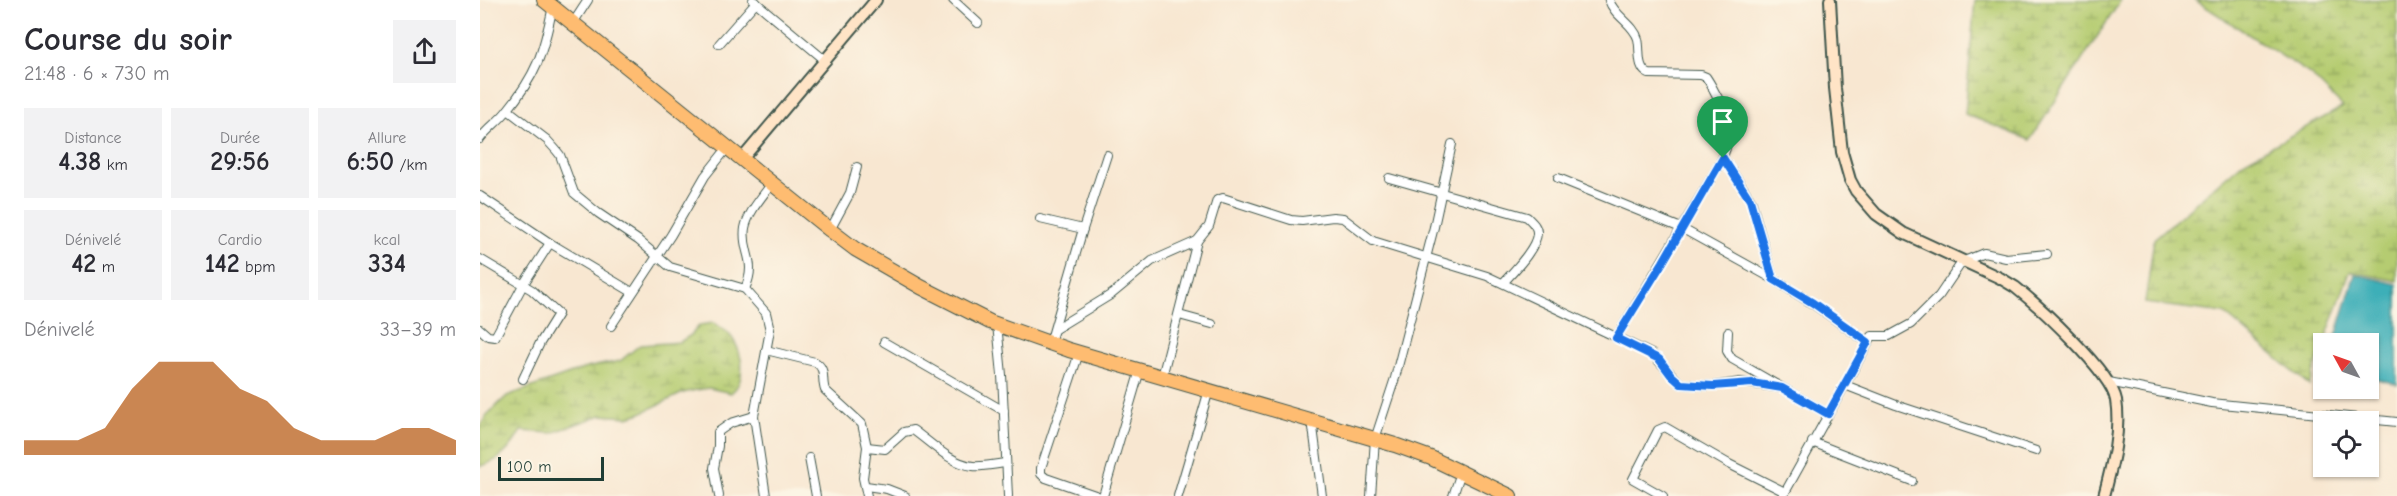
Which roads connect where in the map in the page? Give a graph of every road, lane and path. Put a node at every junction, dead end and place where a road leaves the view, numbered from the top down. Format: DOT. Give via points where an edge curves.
graph roads {
  1 [pos="588,0"];
  2 [pos="876,0"];
  3 [pos="953,0"];
  4 [pos="1609,0"];
  5 [pos="1830,0"];
  6 [pos="754,1"];
  7 [pos="549,3"];
  8 [pos="573,22"];
  9 [pos="978,23"];
  10 [pos="719,44"];
  11 [pos="826,60"];
  12 [pos="508,110"];
  13 [pos="481,136"];
  14 [pos="1452,144"];
  15 [pos="728,147"];
  16 [pos="1107,155"];
  17 [pos="1723,158"];
  18 [pos="742,159"];
  19 [pos="856,167"];
  20 [pos="1389,178"];
  21 [pos="1558,178"];
  22 [pos="772,183"];
  23 [pos="1442,192"];
  24 [pos="480,196"];
  25 [pos="1040,219"];
  26 [pos="1681,228"];
  27 [pos="1083,229"];
  28 [pos="830,230"];
  29 [pos="1197,241"];
  30 [pos="550,243"];
  31 [pos="2047,254"];
  32 [pos="656,256"];
  33 [pos="1425,258"];
  34 [pos="480,259"];
  35 [pos="1962,262"];
  36 [pos="1773,279"];
  37 [pos="1503,283"];
  38 [pos="523,285"];
  39 [pos="745,289"];
  40 [pos="632,292"];
  41 [pos="1179,315"];
  42 [pos="997,324"];
  43 [pos="1212,324"];
  44 [pos="611,326"];
  45 [pos="480,328"];
  46 [pos="1055,329"];
  47 [pos="1728,332"];
  48 [pos="1616,338"];
  49 [pos="884,342"];
  50 [pos="1868,342"];
  51 [pos="1050,343"];
  52 [pos="766,350"];
  53 [pos="1079,353"];
  54 [pos="1140,370"];
  55 [pos="1162,377"];
  56 [pos="523,380"];
  57 [pos="2109,382"];
  58 [pos="1845,384"];
  59 [pos="1782,388"];
  60 [pos="2132,388"];
  61 [pos="1209,390"];
  62 [pos="2116,401"];
  63 [pos="1004,411"];
  64 [pos="1828,414"];
  65 [pos="754,416"];
  66 [pos="1312,420"];
  67 [pos="2397,422"];
  68 [pos="1375,439"];
  69 [pos="1812,442"];
  70 [pos="867,447"];
  71 [pos="2036,451"];
  72 [pos="809,458"];
  73 [pos="1005,463"];
  74 [pos="1461,472"];
  75 [pos="1912,481"];
  76 [pos="866,486"];
  77 [pos="1648,493"];
  78 [pos="1784,494"];
  79 [pos="719,496"];
  80 [pos="766,496"];
  81 [pos="816,496"];
  82 [pos="867,496"];
  83 [pos="904,496"];
  84 [pos="1008,496"];
  85 [pos="1098,496"];
  86 [pos="1103,496"];
  87 [pos="1178,496"];
  88 [pos="1322,496"];
  89 [pos="1371,496"];
  90 [pos="1453,496"];
  91 [pos="1510,496"];
  92 [pos="1663,496"];
  93 [pos="2104,496"];
  1 -- 8 [label="street"];
  2 -- 11 [label="street"];
  3 -- 9 [label="street"];
  4 -- 17 [label="street" via="1638,38 1644,72 1701,75 1709,81 1730,130"];
  5 -- 35 [label="street" via="1842,152 1850,180 1861,199 1884,221"];
  6 -- 10 [label="street"];
  6 -- 11 [label="street"];
  7 -- 8 [label="highway"];
  7 -- 12 [label="street" via="541,57"];
  8 -- 15 [label="highway"];
  11 -- 18 [label="street"];
  12 -- 13 [label="street"];
  12 -- 32 [label="street" via="547,140 560,156 576,196"];
  14 -- 23 [label="street"];
  15 -- 18 [label="highway"];
  15 -- 32 [label="street" via="705,176"];
  16 -- 27 [label="street"];
  17 -- 26 [label="street"];
  17 -- 36 [label="street" via="1750,200"];
  18 -- 22 [label="highway"];
  19 -- 28 [label="street" via="850,193"];
  20 -- 23 [label="street"];
  21 -- 26 [label="street"];
  22 -- 28 [label="highway"];
  22 -- 39 [label="street" via="744,230 752,267"];
  23 -- 33 [label="street"];
  23 -- 37 [label="street" via="1527,217 1533,223 1538,235 1523,261"];
  24 -- 30 [label="street"];
  25 -- 27 [label="street"];
  26 -- 36 [label="street"];
  26 -- 48 [label="street"];
  27 -- 46 [label="street"];
  28 -- 42 [label="highway" via="921,287"];
  29 -- 33 [label="street" via="1209,226 1217,200 1223,198 1290,220 1343,218 1373,241"];
  29 -- 41 [label="street"];
  29 -- 46 [label="street" via="1152,261 1112,294"];
  30 -- 38 [label="street"];
  30 -- 40 [label="street"];
  31 -- 35 [label="street" via="2006,258 1984,253"];
  32 -- 39 [label="street" via="670,267"];
  32 -- 40 [label="street"];
  33 -- 37 [label="street"];
  33 -- 68 [label="street" via="1395,378"];
  34 -- 38 [label="street"];
  35 -- 50 [label="street" via="1932,304 1911,324 1889,336 1874,335"];
  35 -- 57 [label="street" via="2020,291"];
  36 -- 50 [label="street"];
  37 -- 48 [label="street"];
  38 -- 45 [label="street" via="495,338"];
  38 -- 56 [label="street" via="558,314"];
  39 -- 52 [label="street" via="769,321"];
  40 -- 44 [label="street"];
  41 -- 43 [label="street"];
  41 -- 55 [label="street"];
  42 -- 51 [label="highway"];
  42 -- 63 [label="street"];
  46 -- 51 [label="street"];
  47 -- 59 [label="street" via="1728,355"];
  48 -- 59 [label="street" via="1659,359 1681,384 1752,383"];
  49 -- 63 [label="street"];
  50 -- 58 [label="street"];
  51 -- 53 [label="highway"];
  52 -- 65 [label="street"];
  52 -- 70 [label="street" via="820,366 825,390 862,424"];
  53 -- 54 [label="highway"];
  53 -- 85 [label="street" via="1041,474"];
  54 -- 55 [label="highway"];
  54 -- 86 [label="street"];
  55 -- 61 [label="highway"];
  57 -- 60 [label="street"];
  57 -- 62 [label="street"];
  58 -- 64 [label="street"];
  58 -- 71 [label="street"];
  59 -- 64 [label="street"];
  60 -- 62 [label="street"];
  60 -- 67 [label="street" via="2212,403"];
  61 -- 66 [label="highway"];
  61 -- 87 [label="street"];
  62 -- 93 [label="street" via="2117,432"];
  63 -- 73 [label="street"];
  64 -- 69 [label="street"];
  65 -- 79 [label="street" via="718,432 714,468"];
  65 -- 80 [label="street"];
  66 -- 68 [label="highway"];
  66 -- 88 [label="street"];
  68 -- 74 [label="highway"];
  68 -- 89 [label="street"];
  69 -- 75 [label="street"];
  69 -- 78 [label="street"];
  70 -- 73 [label="street" via="885,449 904,432 913,430 962,463"];
  70 -- 76 [label="street" via="863,478"];
  72 -- 81 [label="street"];
  73 -- 84 [label="street"];
  74 -- 90 [label="street"];
  74 -- 91 [label="highway"];
  76 -- 82 [label="street"];
  76 -- 83 [label="street"];
  77 -- 78 [label="street" via="1633,479 1658,430 1665,427"];
  77 -- 92 [label="street"];
}
